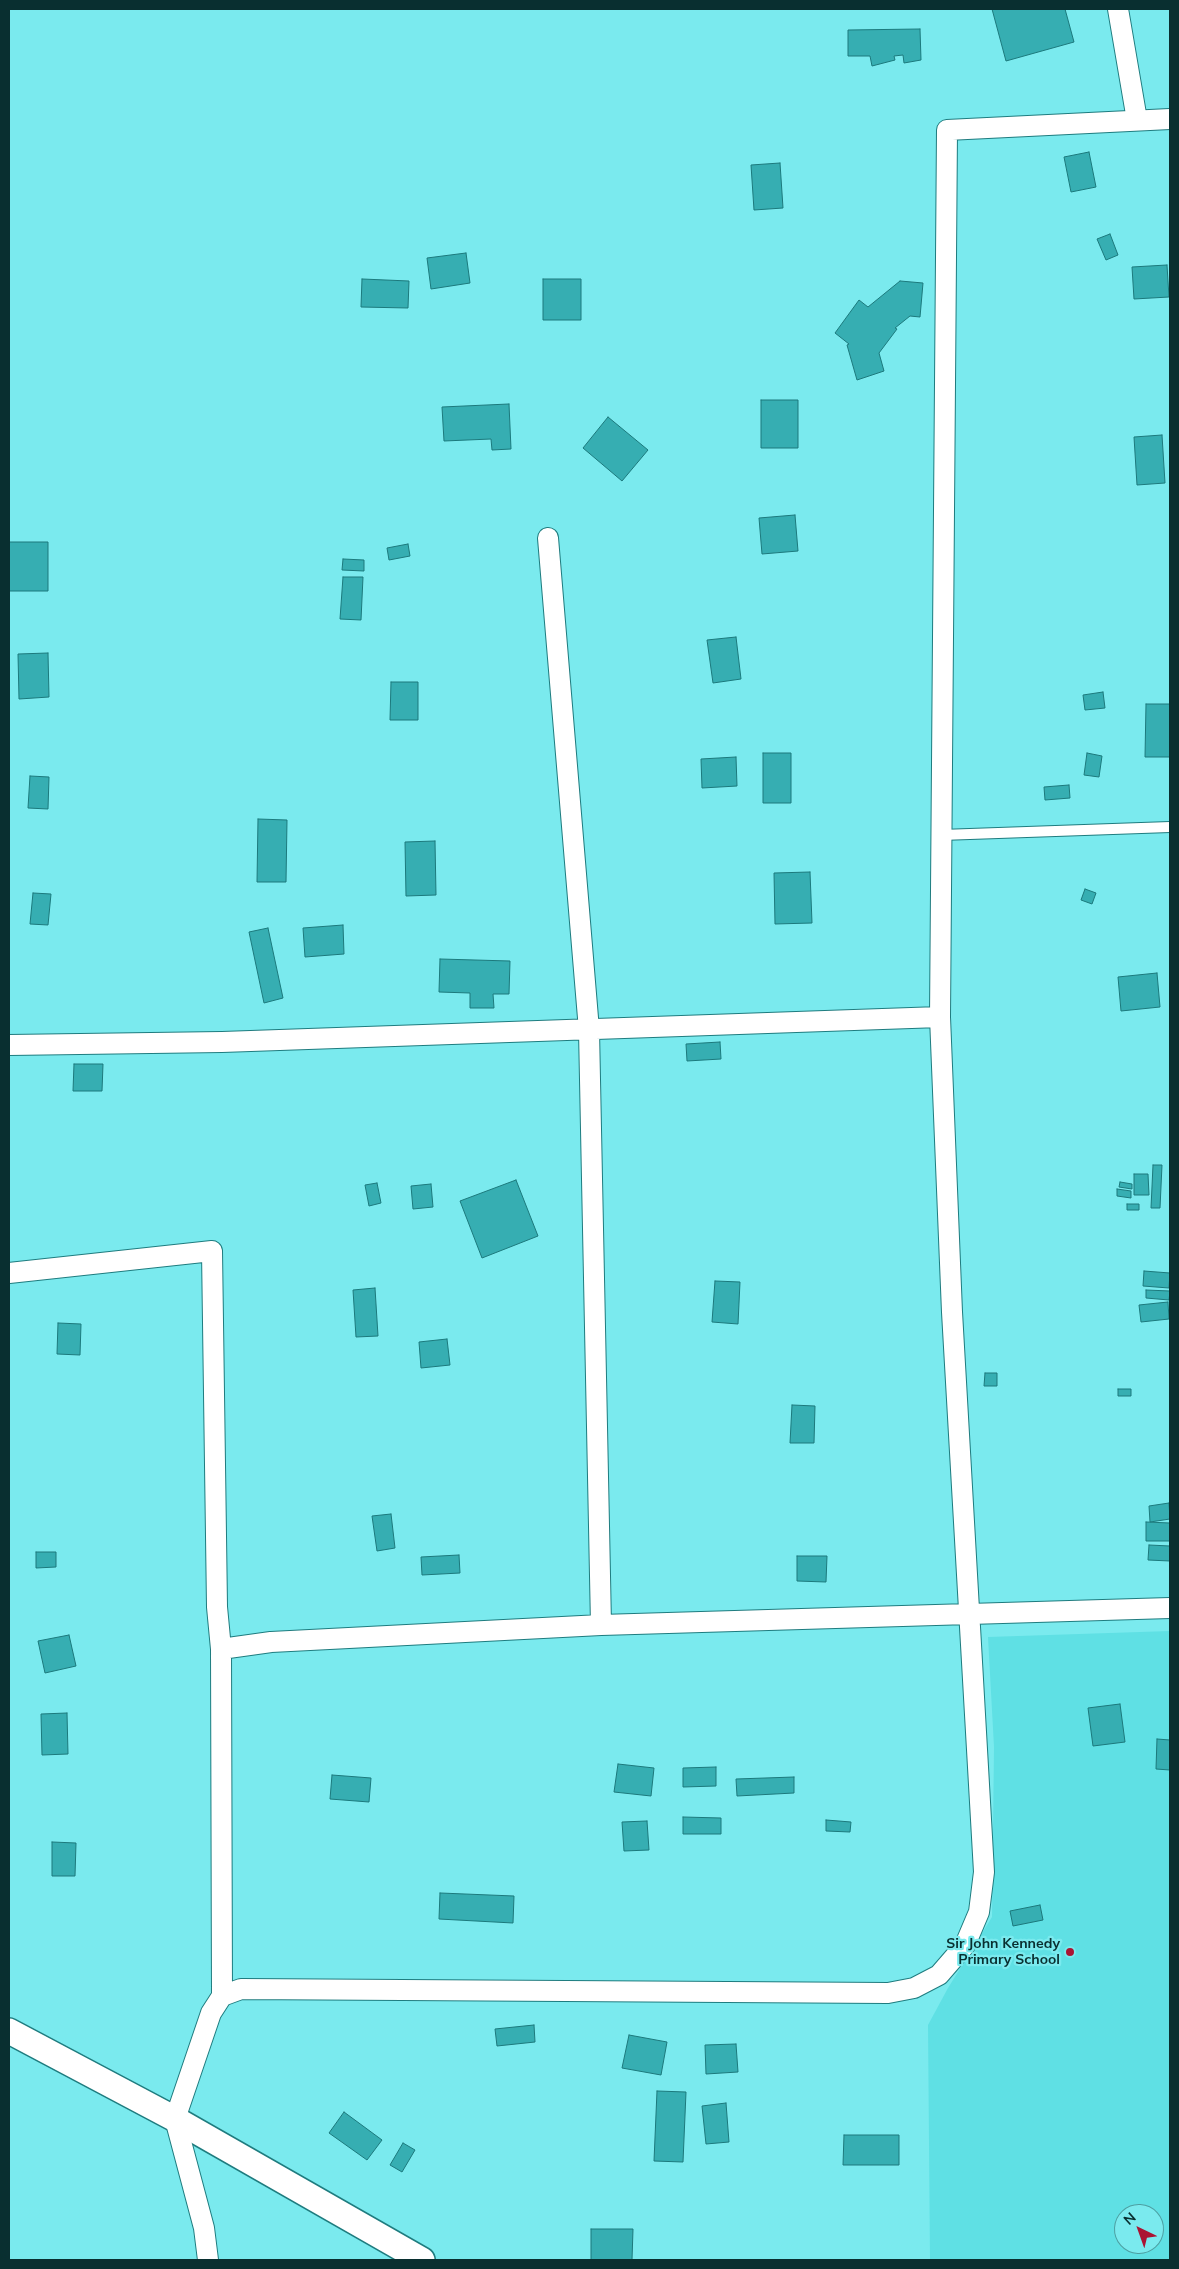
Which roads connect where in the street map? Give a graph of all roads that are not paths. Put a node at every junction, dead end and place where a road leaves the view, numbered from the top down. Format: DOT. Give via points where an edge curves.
graph roads {
  1 [pos="1118,9"];
  2 [pos="1170,119"];
  3 [pos="1137,120"];
  4 [pos="548,538"];
  5 [pos="1170,827"];
  6 [pos="941,835"];
  7 [pos="940,1016"];
  8 [pos="589,1030"];
  9 [pos="9,1045"];
  10 [pos="9,1273"];
  11 [pos="1170,1608"];
  12 [pos="970,1614"];
  13 [pos="602,1625"];
  14 [pos="221,1648"];
  15 [pos="222,1996"];
  16 [pos="9,2031"];
  17 [pos="175,2119"];
  18 [pos="208,2260"];
  19 [pos="422,2260"];
  1 -- 3 [label="street"];
  2 -- 3 [label="street"];
  3 -- 6 [label="street" via="947,130"];
  4 -- 8 [label="street"];
  5 -- 6 [label="lane"];
  6 -- 7 [label="street"];
  7 -- 8 [label="street"];
  7 -- 12 [label="street" via="952,1312"];
  8 -- 9 [label="street" via="222,1042"];
  8 -- 13 [label="street"];
  10 -- 14 [label="street" via="212,1251 217,1607"];
  11 -- 12 [label="street"];
  12 -- 13 [label="street"];
  12 -- 15 [label="street" via="984,1872 979,1912 965,1945 938,1975 914,1988 888,1993 240,1989"];
  13 -- 14 [label="street" via="271,1642"];
  14 -- 15 [label="street"];
  15 -- 17 [label="street" via="211,2013"];
  16 -- 17 [label="street"];
  17 -- 18 [label="street" via="204,2228"];
  17 -- 19 [label="street"];
}
